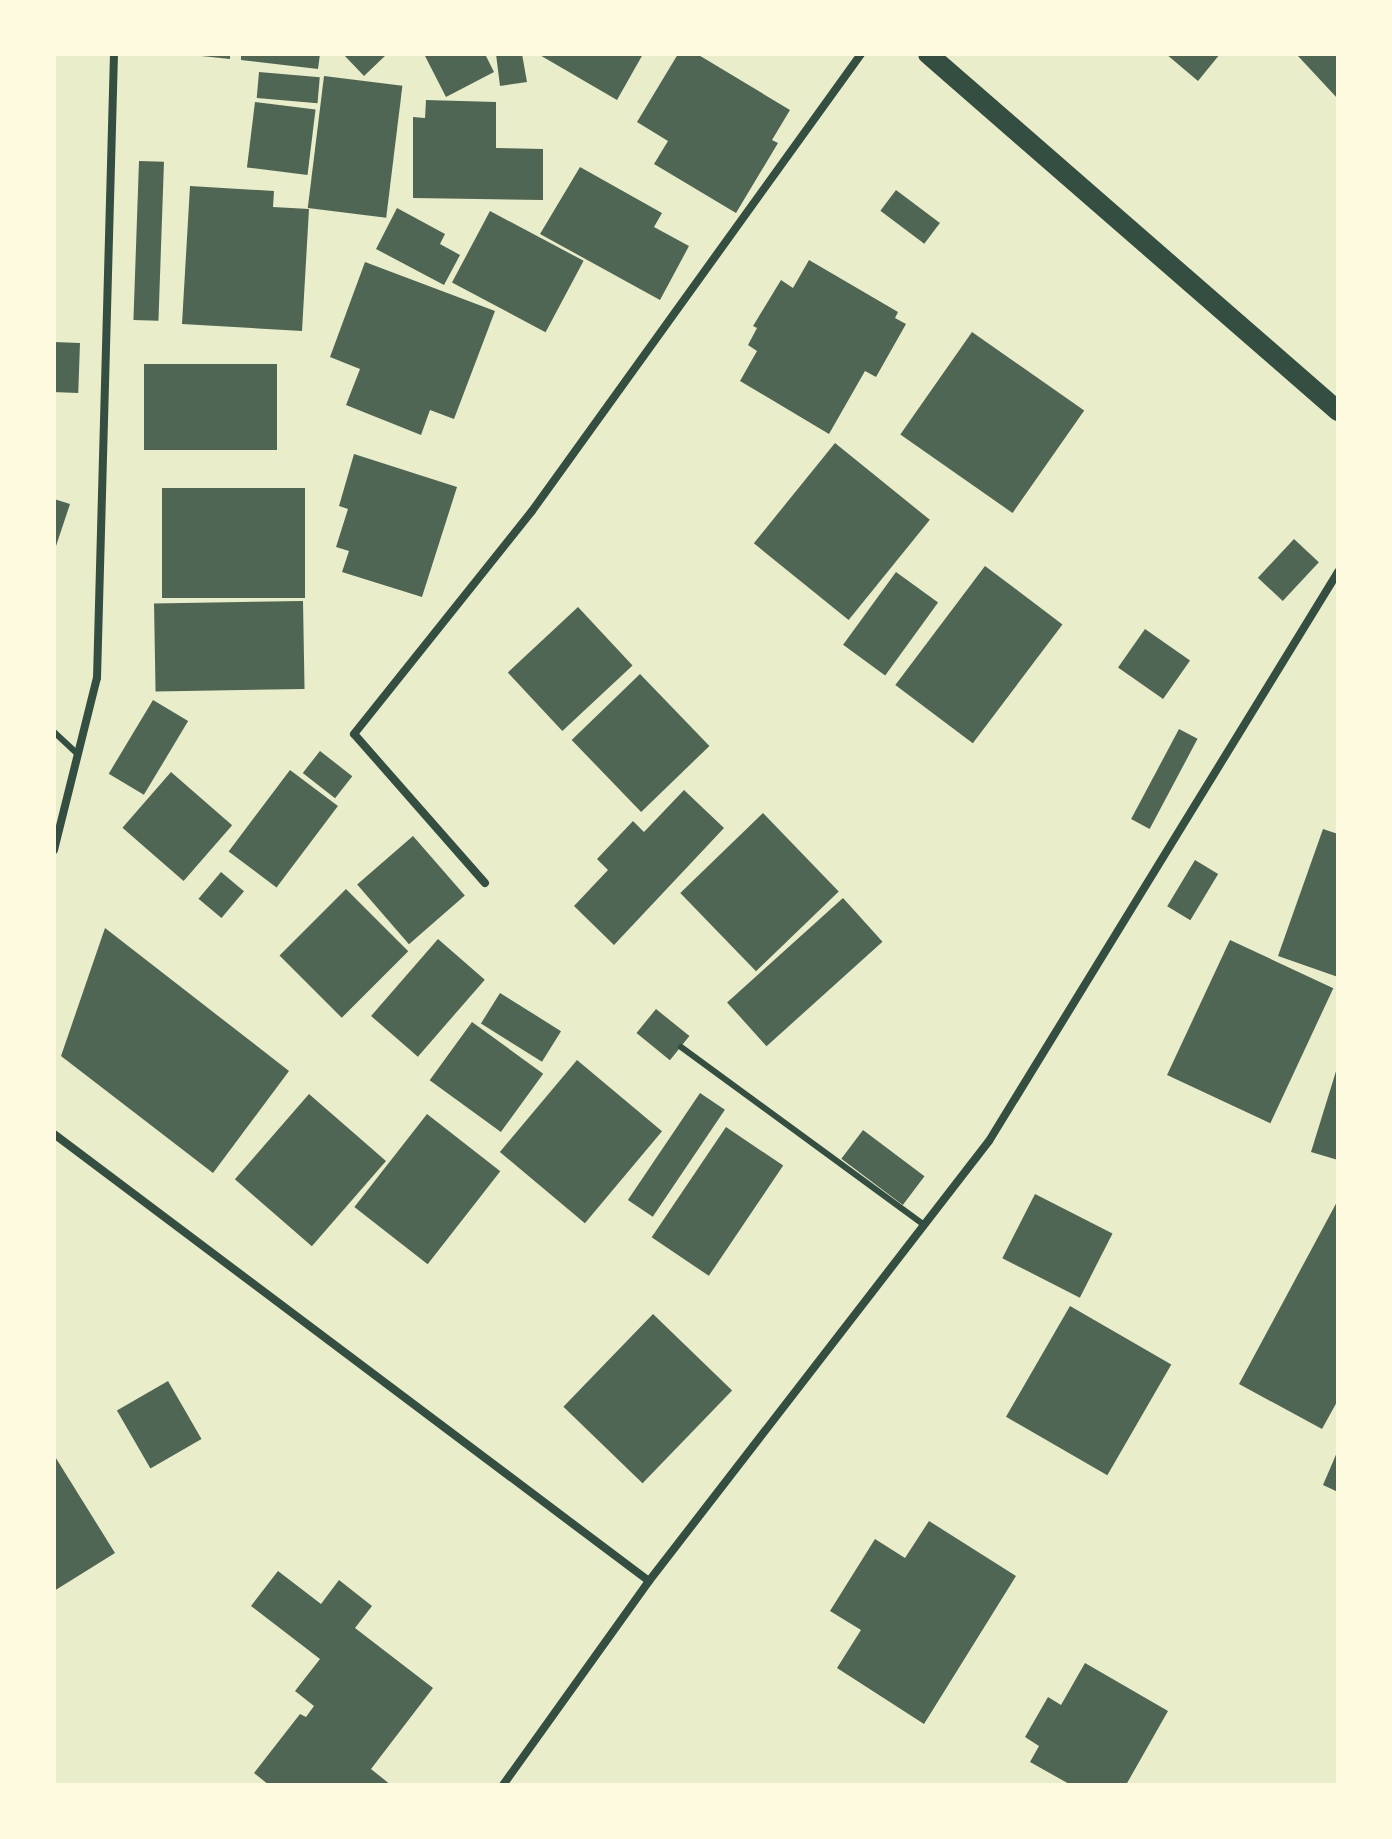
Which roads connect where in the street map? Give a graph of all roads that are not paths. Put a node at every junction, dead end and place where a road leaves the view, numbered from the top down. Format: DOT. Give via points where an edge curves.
graph roads {
  1 [pos="114,54"];
  2 [pos="861,54"];
  3 [pos="928,54"];
  4 [pos="1338,411"];
  5 [pos="1338,572"];
  6 [pos="54,732"];
  7 [pos="78,754"];
  8 [pos="54,850"];
  9 [pos="485,883"];
  10 [pos="681,1047"];
  11 [pos="54,1134"];
  12 [pos="924,1225"];
  13 [pos="649,1581"];
  14 [pos="503,1785"];
  1 -- 7 [label="street" via="97,678"];
  2 -- 9 [label="street" via="532,511 354,734"];
  3 -- 4 [label="main road"];
  5 -- 12 [label="street" via="989,1141"];
  6 -- 7 [label="lane"];
  7 -- 8 [label="street"];
  10 -- 12 [label="lane"];
  11 -- 13 [label="street"];
  12 -- 13 [label="street"];
  13 -- 14 [label="street"];
}
